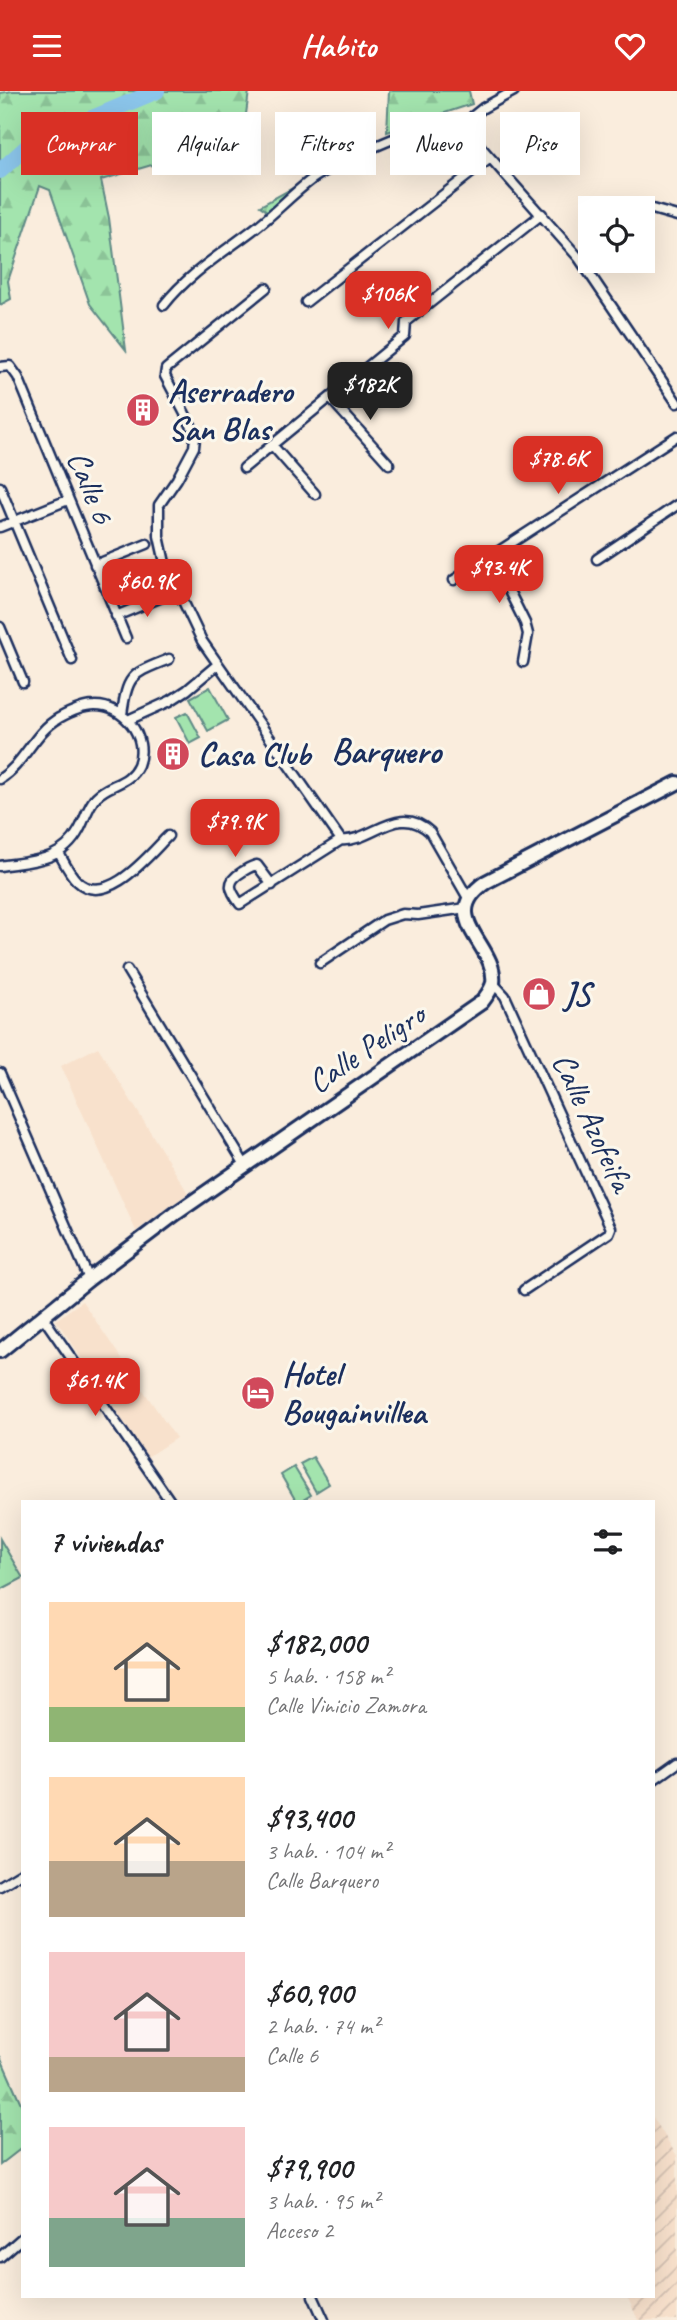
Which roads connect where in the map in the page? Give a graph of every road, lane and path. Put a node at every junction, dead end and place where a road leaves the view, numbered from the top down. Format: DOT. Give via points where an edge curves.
graph roads {
  1 [pos="511,92"];
  2 [pos="479,112"];
  3 [pos="390,140"];
  4 [pos="486,155"];
  5 [pos="489,159"];
  6 [pos="655,210"];
  7 [pos="542,215"];
  8 [pos="677,216"];
  9 [pos="266,288"];
  10 [pos="306,302"];
  11 [pos="164,305"];
  12 [pos="0,367"];
  13 [pos="330,398"];
  14 [pos="677,403"];
  15 [pos="677,436"];
  16 [pos="272,445"];
  17 [pos="388,464"];
  18 [pos="244,468"];
  19 [pos="0,487"];
  20 [pos="315,494"];
  21 [pos="68,500"];
  22 [pos="677,505"];
  23 [pos="14,521"];
  24 [pos="0,527"];
  25 [pos="147,544"];
  26 [pos="503,549"];
  27 [pos="597,559"];
  28 [pos="95,565"];
  29 [pos="454,580"];
  30 [pos="167,595"];
  31 [pos="116,616"];
  32 [pos="0,627"];
  33 [pos="126,638"];
  34 [pos="169,659"];
  35 [pos="72,660"];
  36 [pos="523,662"];
  37 [pos="218,664"];
  38 [pos="23,682"];
  39 [pos="125,717"];
  40 [pos="0,779"];
  41 [pos="677,783"];
  42 [pos="168,836"];
  43 [pos="341,840"];
  44 [pos="59,853"];
  45 [pos="0,866"];
  46 [pos="272,885"];
  47 [pos="467,903"];
  48 [pos="320,963"];
  49 [pos="127,970"];
  50 [pos="493,983"];
  51 [pos="0,1073"];
  52 [pos="245,1165"];
  53 [pos="89,1279"];
  54 [pos="524,1290"];
  55 [pos="43,1317"];
  56 [pos="0,1351"];
  57 [pos="169,1500"];
  58 [pos="677,1763"];
  59 [pos="655,1779"];
  60 [pos="21,1873"];
  61 [pos="0,1886"];
  62 [pos="21,2239"];
  63 [pos="0,2257"];
  64 [pos="314,2298"];
  65 [pos="324,2320"];
  1 -- 2 [label="street"];
  3 -- 11 [label="street" via="312,179 195,274"];
  4 -- 5 [label="street"];
  5 -- 7 [label="street"];
  5 -- 10 [label="street"];
  6 -- 8 [label="street"];
  7 -- 13 [label="street" via="406,322 404,336"];
  7 -- 14 [label="street" via="579,258"];
  9 -- 37 [label="street" via="165,372 195,438 159,505 159,536 165,563"];
  12 -- 21 [label="street, Calle 6" via="10,366 18,377"];
  13 -- 16 [label="street"];
  13 -- 17 [label="street"];
  15 -- 26 [label="street"];
  16 -- 18 [label="street"];
  16 -- 20 [label="street"];
  19 -- 23 [label="street"];
  21 -- 23 [label="street"];
  21 -- 28 [label="street, Calle 6"];
  22 -- 27 [label="street"];
  23 -- 24 [label="street"];
  23 -- 35 [label="street"];
  25 -- 28 [label="street"];
  26 -- 29 [label="street"];
  26 -- 36 [label="street" via="507,587 528,634"];
  28 -- 31 [label="street, Calle 6"];
  30 -- 31 [label="street"];
  31 -- 33 [label="street, Calle 6"];
  32 -- 38 [label="street"];
  34 -- 39 [label="street" via="131,678"];
  37 -- 39 [label="street" via="170,701"];
  37 -- 43 [label="street"];
  39 -- 40 [label="street" via="104,706 93,706 57,719"];
  39 -- 44 [label="street" via="140,745 137,767 125,781 98,794 77,835"];
  41 -- 47 [label="main road" via="486,882"];
  42 -- 44 [label="street" via="108,888 92,889 78,883"];
  43 -- 46 [label="street"];
  43 -- 47 [label="street" via="401,821 422,824"];
  44 -- 45 [label="street"];
  46 -- 46 [label="street" via="240,905 229,887 234,877 257,865"];
  47 -- 48 [label="street" via="384,920"];
  47 -- 50 [label="main road" via="471,928"];
  49 -- 52 [label="street"];
  50 -- 52 [label="main road, Calle Peligro" via="471,1010"];
  50 -- 54 [label="street, Calle Azofeifa" via="505,996 611,1228"];
  51 -- 53 [label="street"];
  52 -- 53 [label="main road, Calle Peligro"];
  53 -- 55 [label="main road, Calle Peligro"];
  55 -- 56 [label="main road, Calle Peligro"];
  55 -- 57 [label="street"];
  58 -- 59 [label="street"];
  60 -- 61 [label="street"];
  62 -- 63 [label="street"];
  64 -- 65 [label="street"];
}
